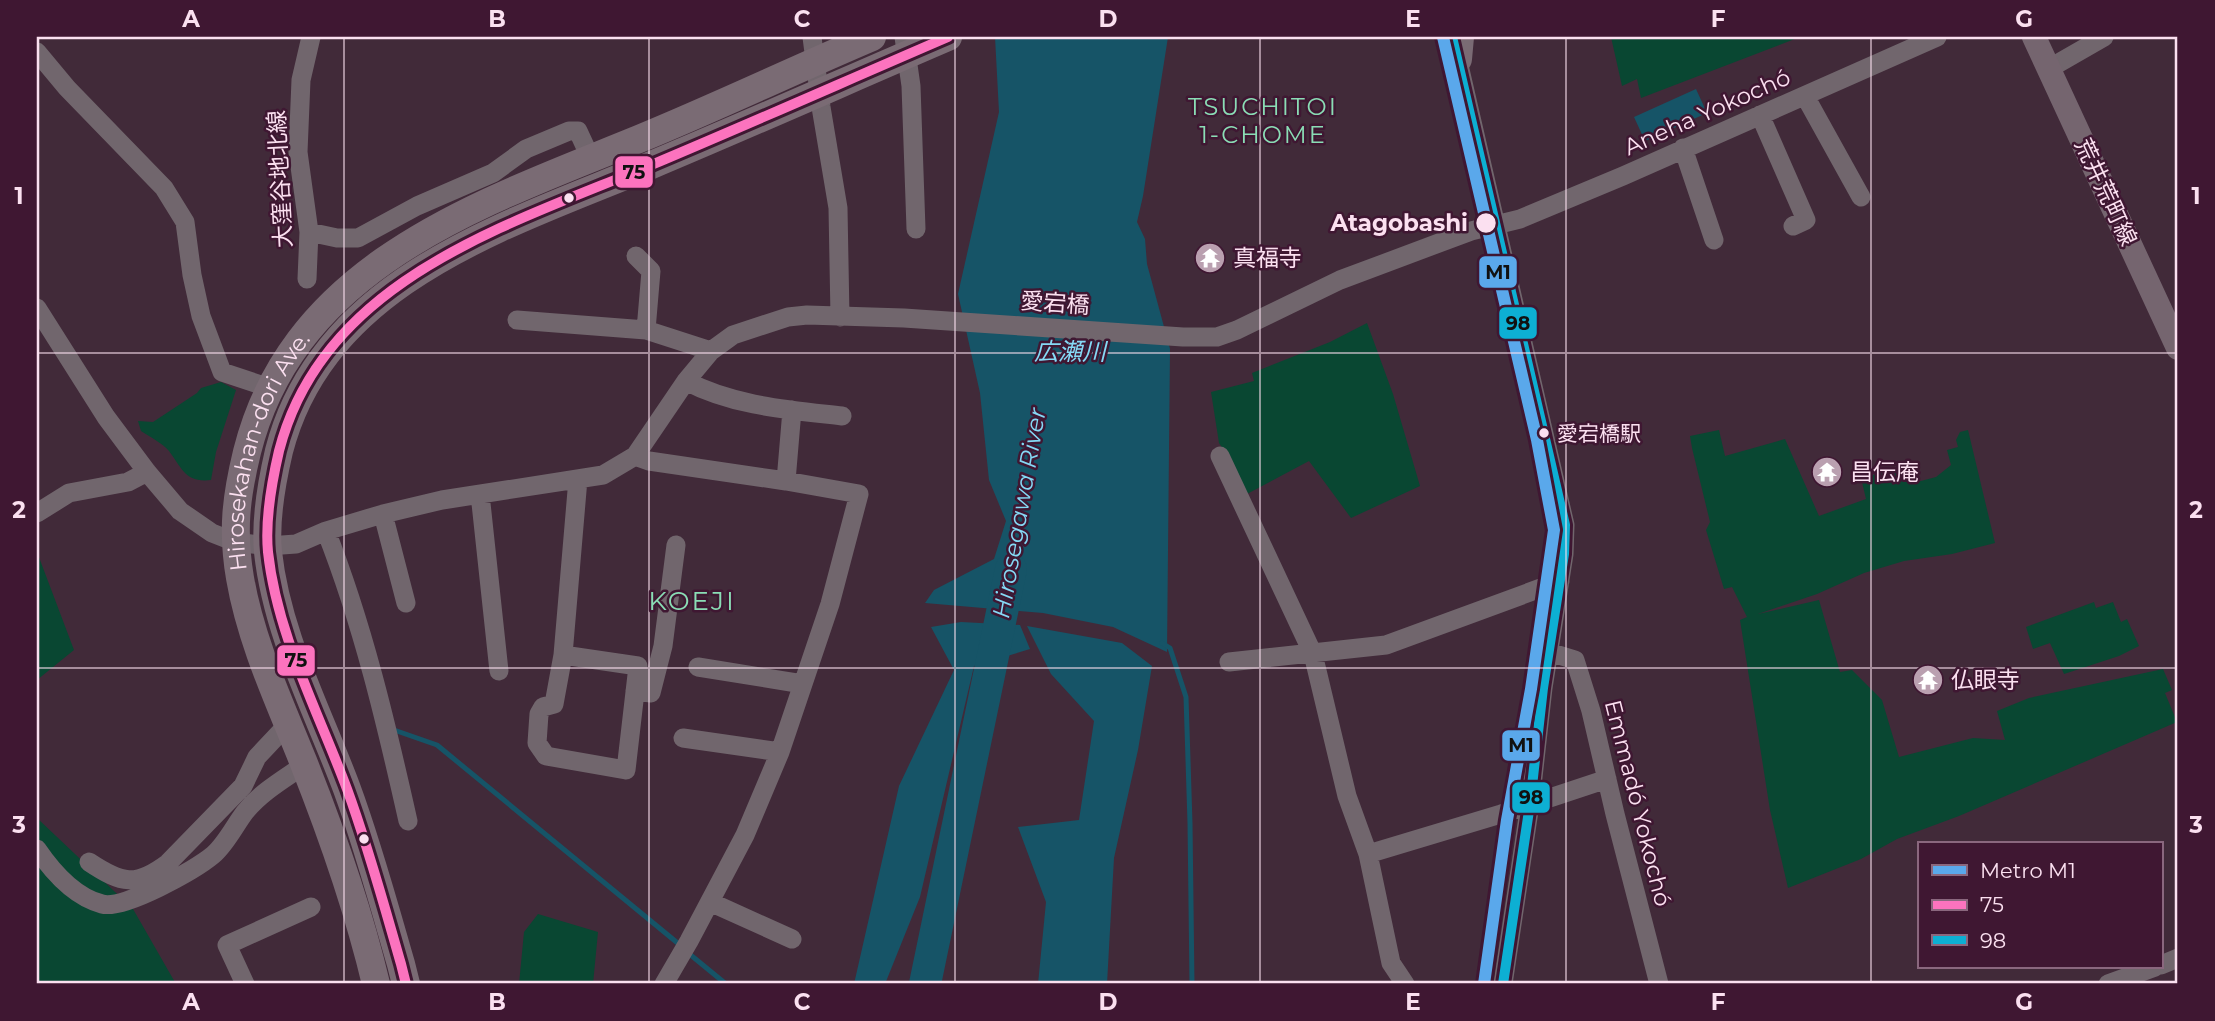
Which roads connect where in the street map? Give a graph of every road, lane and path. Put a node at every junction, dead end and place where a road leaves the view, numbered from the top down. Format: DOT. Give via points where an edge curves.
graph roads {
  1 [pos="311,37"];
  2 [pos="812,37"];
  3 [pos="872,37"];
  4 [pos="904,37"];
  5 [pos="948,37"];
  6 [pos="1937,37"];
  7 [pos="2034,37"];
  8 [pos="2104,37"];
  9 [pos="1457,44"];
  10 [pos="37,52"];
  11 [pos="2050,68"];
  12 [pos="1805,96"];
  13 [pos="1760,115"];
  14 [pos="1683,148"];
  15 [pos="591,159"];
  16 [pos="1861,198"];
  17 [pos="1495,225"];
  18 [pos="1793,226"];
  19 [pos="916,229"];
  20 [pos="309,232"];
  21 [pos="1714,240"];
  22 [pos="636,256"];
  23 [pos="307,279"];
  24 [pos="37,309"];
  25 [pos="2171,310"];
  26 [pos="840,317"];
  27 [pos="517,320"];
  28 [pos="646,330"];
  29 [pos="1183,337"];
  30 [pos="2178,348"];
  31 [pos="711,351"];
  32 [pos="686,381"];
  33 [pos="270,388"];
  34 [pos="792,410"];
  35 [pos="842,416"];
  36 [pos="635,456"];
  37 [pos="1220,456"];
  38 [pos="147,472"];
  39 [pos="578,479"];
  40 [pos="786,481"];
  41 [pos="480,494"];
  42 [pos="37,513"];
  43 [pos="383,514"];
  44 [pos="326,531"];
  45 [pos="234,542"];
  46 [pos="676,545"];
  47 [pos="268,546"];
  48 [pos="1559,581"];
  49 [pos="406,603"];
  50 [pos="1549,652"];
  51 [pos="1313,654"];
  52 [pos="563,655"];
  53 [pos="1229,662"];
  54 [pos="698,667"];
  55 [pos="499,671"];
  56 [pos="803,684"];
  57 [pos="635,691"];
  58 [pos="288,724"];
  59 [pos="683,738"];
  60 [pos="780,752"];
  61 [pos="304,765"];
  62 [pos="1607,779"];
  63 [pos="1530,804"];
  64 [pos="408,821"];
  65 [pos="37,849"];
  66 [pos="1368,854"];
  67 [pos="89,862"];
  68 [pos="710,902"];
  69 [pos="310,907"];
  70 [pos="792,939"];
  71 [pos="2152,968"];
  72 [pos="245,984"];
  73 [pos="376,984"];
  74 [pos="406,984"];
  75 [pos="664,984"];
  76 [pos="1405,984"];
  77 [pos="1503,984"];
  78 [pos="1659,984"];
  79 [pos="2108,984"];
  1 -- 20 [label="street, 大窪谷地北線" via="301,79 298,152"];
  2 -- 26 [label="street" via="838,208"];
  3 -- 15 [label="highway, Hirosekahan-dori Ave."];
  4 -- 19 [label="street" via="911,86"];
  5 -- 47 [label="highway, Hirosekahan-dori Ave." via="477,238 384,294 335,343 291,415 272,480"];
  6 -- 12 [label="street, Aneha Yokochó"];
  7 -- 11 [label="main road, 荒井荒町線"];
  8 -- 11 [label="street"];
  9 -- 17 [label="street"];
  10 -- 33 [label="street" via="163,188 186,222 201,316 222,372"];
  11 -- 25 [label="main road, 荒井荒町線"];
  12 -- 13 [label="street, Aneha Yokochó"];
  12 -- 16 [label="street"];
  13 -- 14 [label="street, Aneha Yokochó"];
  13 -- 18 [label="street" via="1806,220"];
  14 -- 17 [label="street, Aneha Yokochó" via="1520,219"];
  14 -- 21 [label="street"];
  15 -- 20 [label="street" via="578,131 569,131 358,238"];
  15 -- 33 [label="highway, Hirosekahan-dori Ave." via="476,209 396,251 334,301 298,341"];
  17 -- 29 [label="street, Aneha Yokochó" via="1340,280 1237,330 1217,337"];
  17 -- 48 [label="street" via="1562,508 1566,540"];
  20 -- 23 [label="street, 大窪谷地北線"];
  22 -- 28 [label="street" via="651,271"];
  24 -- 38 [label="street"];
  25 -- 30 [label="main road, 荒井荒町線"];
  26 -- 29 [label="street, 愛宕橋"];
  26 -- 31 [label="street, 愛宕橋" via="807,315 773,321 733,335"];
  27 -- 28 [label="street"];
  28 -- 31 [label="street"];
  31 -- 32 [label="street, 愛宕橋"];
  32 -- 34 [label="street"];
  32 -- 36 [label="street, 愛宕橋"];
  33 -- 45 [label="highway, Hirosekahan-dori Ave." via="253,428 239,485"];
  34 -- 35 [label="street"];
  34 -- 40 [label="street"];
  36 -- 39 [label="street" via="603,475"];
  36 -- 40 [label="street"];
  37 -- 51 [label="street"];
  38 -- 42 [label="street" via="128,482 69,493"];
  38 -- 45 [label="street" via="180,511"];
  39 -- 41 [label="street"];
  39 -- 52 [label="street"];
  40 -- 56 [label="street" via="859,494"];
  41 -- 43 [label="street"];
  41 -- 55 [label="street"];
  43 -- 44 [label="street"];
  43 -- 49 [label="street"];
  44 -- 47 [label="street" via="296,544"];
  44 -- 64 [label="street" via="379,692"];
  45 -- 47 [label="street"];
  45 -- 58 [label="highway, Hirosekahan-dori Ave." via="253,635"];
  46 -- 57 [label="street" via="663,646 651,693"];
  47 -- 74 [label="highway, Hirosekahan-dori Ave." via="281,617 348,792"];
  48 -- 50 [label="street"];
  48 -- 51 [label="street" via="1386,645"];
  50 -- 62 [label="street, Emmadó Yokochó" via="1575,660"];
  50 -- 63 [label="street"];
  51 -- 53 [label="street"];
  51 -- 66 [label="street" via="1348,796"];
  52 -- 57 [label="street" via="638,666"];
  52 -- 57 [label="street" via="554,704 543,707 539,714 537,743 546,756 626,770"];
  54 -- 56 [label="street"];
  56 -- 60 [label="street"];
  58 -- 61 [label="highway, Hirosekahan-dori Ave."];
  58 -- 67 [label="street" via="257,757 243,786 154,873 140,881 120,878"];
  59 -- 60 [label="street"];
  60 -- 68 [label="street"];
  61 -- 65 [label="street" via="247,809 214,854 142,897 103,905 71,888"];
  61 -- 73 [label="highway, Hirosekahan-dori Ave." via="347,881"];
  62 -- 63 [label="street"];
  62 -- 78 [label="street, Emmadó Yokochó"];
  63 -- 66 [label="street"];
  63 -- 77 [label="street"];
  66 -- 76 [label="street" via="1391,963"];
  68 -- 70 [label="street"];
  68 -- 75 [label="street"];
  69 -- 72 [label="street" via="227,945"];
  71 -- 79 [label="street"];
}
